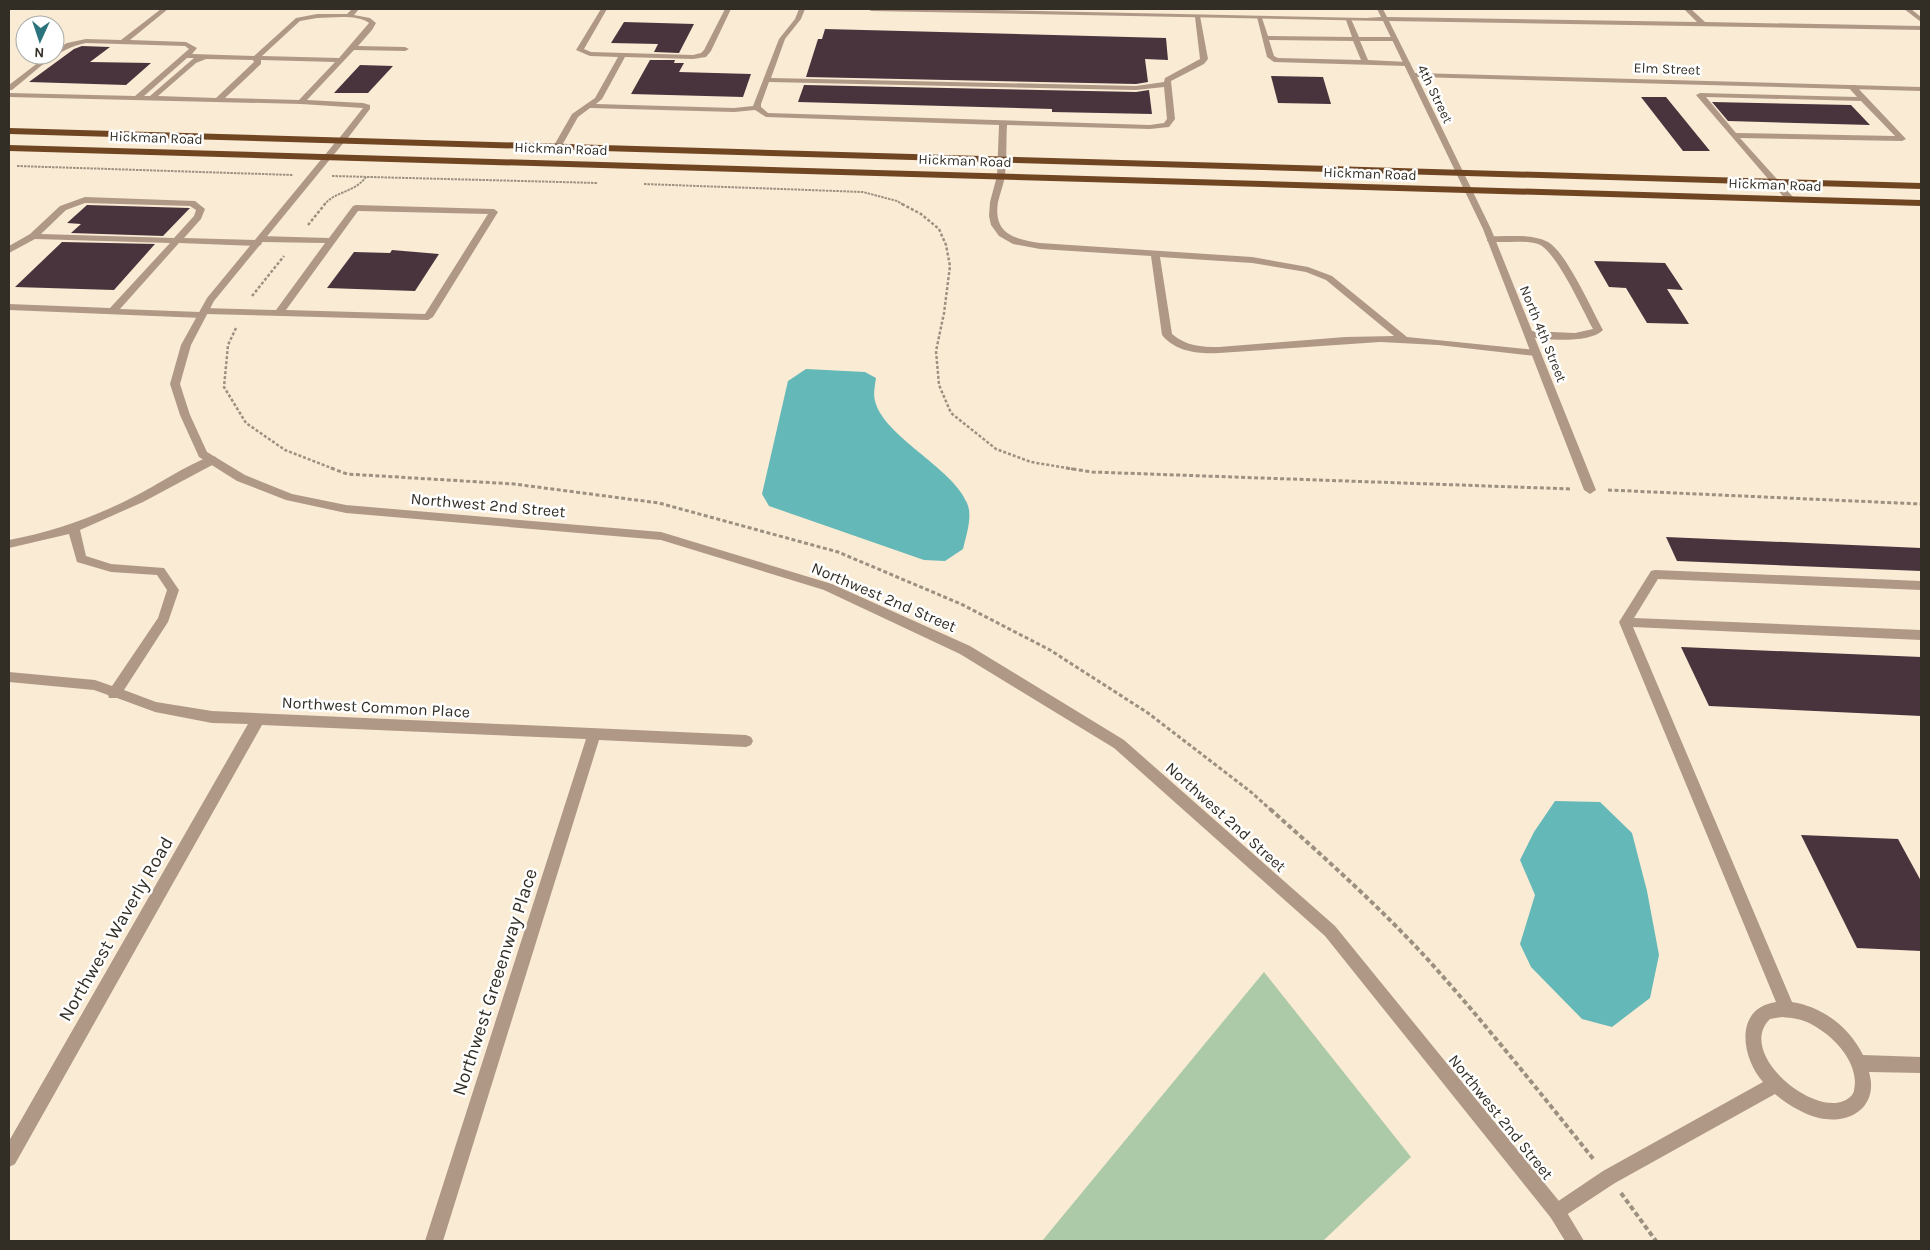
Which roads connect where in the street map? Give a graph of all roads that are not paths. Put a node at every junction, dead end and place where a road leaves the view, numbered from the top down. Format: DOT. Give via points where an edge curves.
graph roads {
  1 [pos="165,9"];
  2 [pos="356,9"];
  3 [pos="604,9"];
  4 [pos="728,9"];
  5 [pos="802,9"];
  6 [pos="871,9"];
  7 [pos="1380,9"];
  8 [pos="1687,9"];
  9 [pos="1907,9"];
  10 [pos="1058,11"];
  11 [pos="349,16"];
  12 [pos="1198,16"];
  13 [pos="1259,18"];
  14 [pos="1349,20"];
  15 [pos="1385,20"];
  16 [pos="1921,20"];
  17 [pos="1703,24"];
  18 [pos="1921,28"];
  19 [pos="1356,37"];
  20 [pos="1265,38"];
  21 [pos="1394,39"];
  22 [pos="123,42"];
  23 [pos="65,47"];
  24 [pos="353,48"];
  25 [pos="406,49"];
  26 [pos="623,55"];
  27 [pos="185,56"];
  28 [pos="204,57"];
  29 [pos="256,58"];
  30 [pos="341,60"];
  31 [pos="1365,62"];
  32 [pos="1407,64"];
  33 [pos="39,65"];
  34 [pos="1413,75"];
  35 [pos="767,80"];
  36 [pos="1167,84"];
  37 [pos="1852,87"];
  38 [pos="9,88"];
  39 [pos="1921,89"];
  40 [pos="9,95"];
  41 [pos="137,98"];
  42 [pos="152,98"];
  43 [pos="1864,99"];
  44 [pos="218,100"];
  45 [pos="301,102"];
  46 [pos="588,106"];
  47 [pos="757,108"];
  48 [pos="1003,123"];
  49 [pos="9,131"];
  50 [pos="1734,135"];
  51 [pos="341,141"];
  52 [pos="557,147"];
  53 [pos="9,148"];
  54 [pos="330,156"];
  55 [pos="1001,160"];
  56 [pos="1459,174"];
  57 [pos="1002,176"];
  58 [pos="1777,182"];
  59 [pos="1921,186"];
  60 [pos="1466,191"];
  61 [pos="1790,199"];
  62 [pos="1921,203"];
  63 [pos="33,236"];
  64 [pos="1490,238"];
  65 [pos="177,240"];
  66 [pos="260,241"];
  67 [pos="332,241"];
  68 [pos="9,250"];
  69 [pos="1155,254"];
  70 [pos="9,307"];
  71 [pos="113,311"];
  72 [pos="203,313"];
  73 [pos="279,313"];
  74 [pos="1528,334"];
  75 [pos="1405,340"];
  76 [pos="1536,353"];
  77 [pos="212,460"];
  78 [pos="1590,490"];
  79 [pos="73,526"];
  80 [pos="9,544"];
  81 [pos="1921,584"];
  82 [pos="1625,622"];
  83 [pos="1921,635"];
  84 [pos="9,676"];
  85 [pos="114,694"];
  86 [pos="258,719"];
  87 [pos="594,735"];
  88 [pos="746,741"];
  89 [pos="1787,1009"];
  90 [pos="1860,1063"];
  91 [pos="1921,1065"];
  92 [pos="1775,1084"];
  93 [pos="9,1158"];
  94 [pos="1557,1212"];
  95 [pos="434,1241"];
  96 [pos="1575,1241"];
  1 -- 22 [label="street"];
  2 -- 11 [label="street"];
  3 -- 26 [label="street" via="580,50 590,54"];
  4 -- 26 [label="street" via="702,55"];
  5 -- 35 [label="street" via="782,39"];
  6 -- 10 [label="street"];
  7 -- 15 [label="street, 4th Street"];
  8 -- 17 [label="street"];
  9 -- 16 [label="street"];
  10 -- 12 [label="street"];
  11 -- 24 [label="street" via="373,23"];
  11 -- 29 [label="street" via="298,18"];
  12 -- 13 [label="street"];
  12 -- 36 [label="street" via="1204,59 1174,75"];
  13 -- 14 [label="street"];
  13 -- 20 [label="street"];
  14 -- 15 [label="street"];
  14 -- 19 [label="street"];
  15 -- 17 [label="street"];
  15 -- 21 [label="street, 4th Street"];
  17 -- 18 [label="street"];
  19 -- 20 [label="street"];
  19 -- 21 [label="street"];
  19 -- 31 [label="street"];
  20 -- 31 [label="street" via="1270,57 1277,60"];
  21 -- 32 [label="street, 4th Street"];
  22 -- 23 [label="street" via="78,42"];
  22 -- 27 [label="street" via="186,44 193,48"];
  24 -- 25 [label="street"];
  24 -- 30 [label="street"];
  26 -- 46 [label="street" via="598,99"];
  27 -- 28 [label="street"];
  27 -- 41 [label="street"];
  28 -- 29 [label="street"];
  28 -- 42 [label="street" via="193,61"];
  29 -- 30 [label="street"];
  29 -- 44 [label="street" via="258,62"];
  30 -- 45 [label="street"];
  31 -- 32 [label="street"];
  32 -- 34 [label="street, 4th Street"];
  33 -- 38 [label="street"];
  34 -- 37 [label="street, Elm Street"];
  34 -- 56 [label="street, 4th Street"];
  35 -- 36 [label="street" via="1136,88"];
  35 -- 47 [label="street"];
  36 -- 48 [label="street" via="1171,119 1166,125"];
  37 -- 39 [label="street, Elm Street"];
  37 -- 43 [label="street"];
  40 -- 41 [label="street"];
  41 -- 42 [label="street"];
  42 -- 44 [label="street"];
  43 -- 50 [label="street" via="1700,95"];
  43 -- 50 [label="street" via="1902,139"];
  44 -- 45 [label="street"];
  45 -- 51 [label="street, Northwest 2nd Street" via="364,104 368,107"];
  46 -- 47 [label="street"];
  46 -- 52 [label="street" via="575,116"];
  47 -- 48 [label="street" via="766,116 776,117"];
  48 -- 55 [label="street"];
  49 -- 51 [label="highway, Hickman Road"];
  50 -- 58 [label="street"];
  51 -- 52 [label="highway, Hickman Road"];
  51 -- 54 [label="street, Northwest 2nd Street"];
  52 -- 55 [label="highway, Hickman Road"];
  53 -- 54 [label="highway, Hickman Road"];
  54 -- 57 [label="highway, Hickman Road"];
  54 -- 66 [label="street, Northwest 2nd Street"];
  55 -- 56 [label="highway, Hickman Road"];
  55 -- 57 [label="street"];
  56 -- 58 [label="highway, Hickman Road"];
  56 -- 60 [label="street, 4th Street"];
  57 -- 60 [label="highway, Hickman Road"];
  57 -- 69 [label="street" via="993,216 1002,234 1016,242"];
  58 -- 59 [label="highway, Hickman Road"];
  58 -- 61 [label="street"];
  60 -- 61 [label="highway, Hickman Road"];
  60 -- 64 [label="street, North 4th Street"];
  61 -- 62 [label="highway, Hickman Road"];
  63 -- 65 [label="street"];
  63 -- 65 [label="street" via="63,208 85,200 192,203 202,209"];
  63 -- 68 [label="street"];
  64 -- 74 [label="street, North 4th Street"];
  64 -- 74 [label="street" via="1547,245 1569,276 1598,330 1579,336"];
  65 -- 66 [label="street"];
  65 -- 71 [label="street"];
  66 -- 67 [label="street"];
  66 -- 72 [label="street, Northwest 2nd Street" via="210,300"];
  67 -- 73 [label="street"];
  67 -- 73 [label="street" via="356,208 494,212 428,317"];
  69 -- 75 [label="street" via="1252,260 1321,274"];
  69 -- 75 [label="street" via="1168,334 1185,348 1206,350"];
  70 -- 71 [label="street"];
  71 -- 72 [label="street"];
  72 -- 73 [label="street"];
  72 -- 77 [label="street, Northwest 2nd Street" via="186,345 175,384 203,454"];
  74 -- 76 [label="street, North 4th Street"];
  75 -- 76 [label="street"];
  76 -- 78 [label="street, North 4th Street"];
  77 -- 79 [label="street" via="120,509"];
  77 -- 94 [label="street, Northwest 2nd Street" via="241,478 290,497 346,509 661,536 828,587 965,650 1119,744 1330,931"];
  79 -- 80 [label="street"];
  79 -- 85 [label="street" via="80,559 111,568 160,571 173,590 164,619"];
  81 -- 82 [label="street" via="1655,574"];
  82 -- 83 [label="street"];
  82 -- 89 [label="street"];
  84 -- 85 [label="street, Northwest Common Place" via="92,685"];
  85 -- 86 [label="street, Northwest Common Place" via="155,707 212,717"];
  86 -- 87 [label="street, Northwest Common Place"];
  86 -- 93 [label="street, Northwest Waverly Road"];
  87 -- 88 [label="street, Northwest Common Place"];
  87 -- 95 [label="street, Northwest Greeenway Place"];
  89 -- 90 [label="street" via="1818,1018 1835,1030"];
  89 -- 92 [label="street" via="1767,1012 1757,1020 1753,1034 1754,1049"];
  90 -- 91 [label="street"];
  90 -- 92 [label="street" via="1865,1079 1863,1093 1856,1104 1844,1111 1809,1107"];
  92 -- 94 [label="street" via="1609,1177"];
  94 -- 96 [label="street, Northwest 2nd Street"];
}
